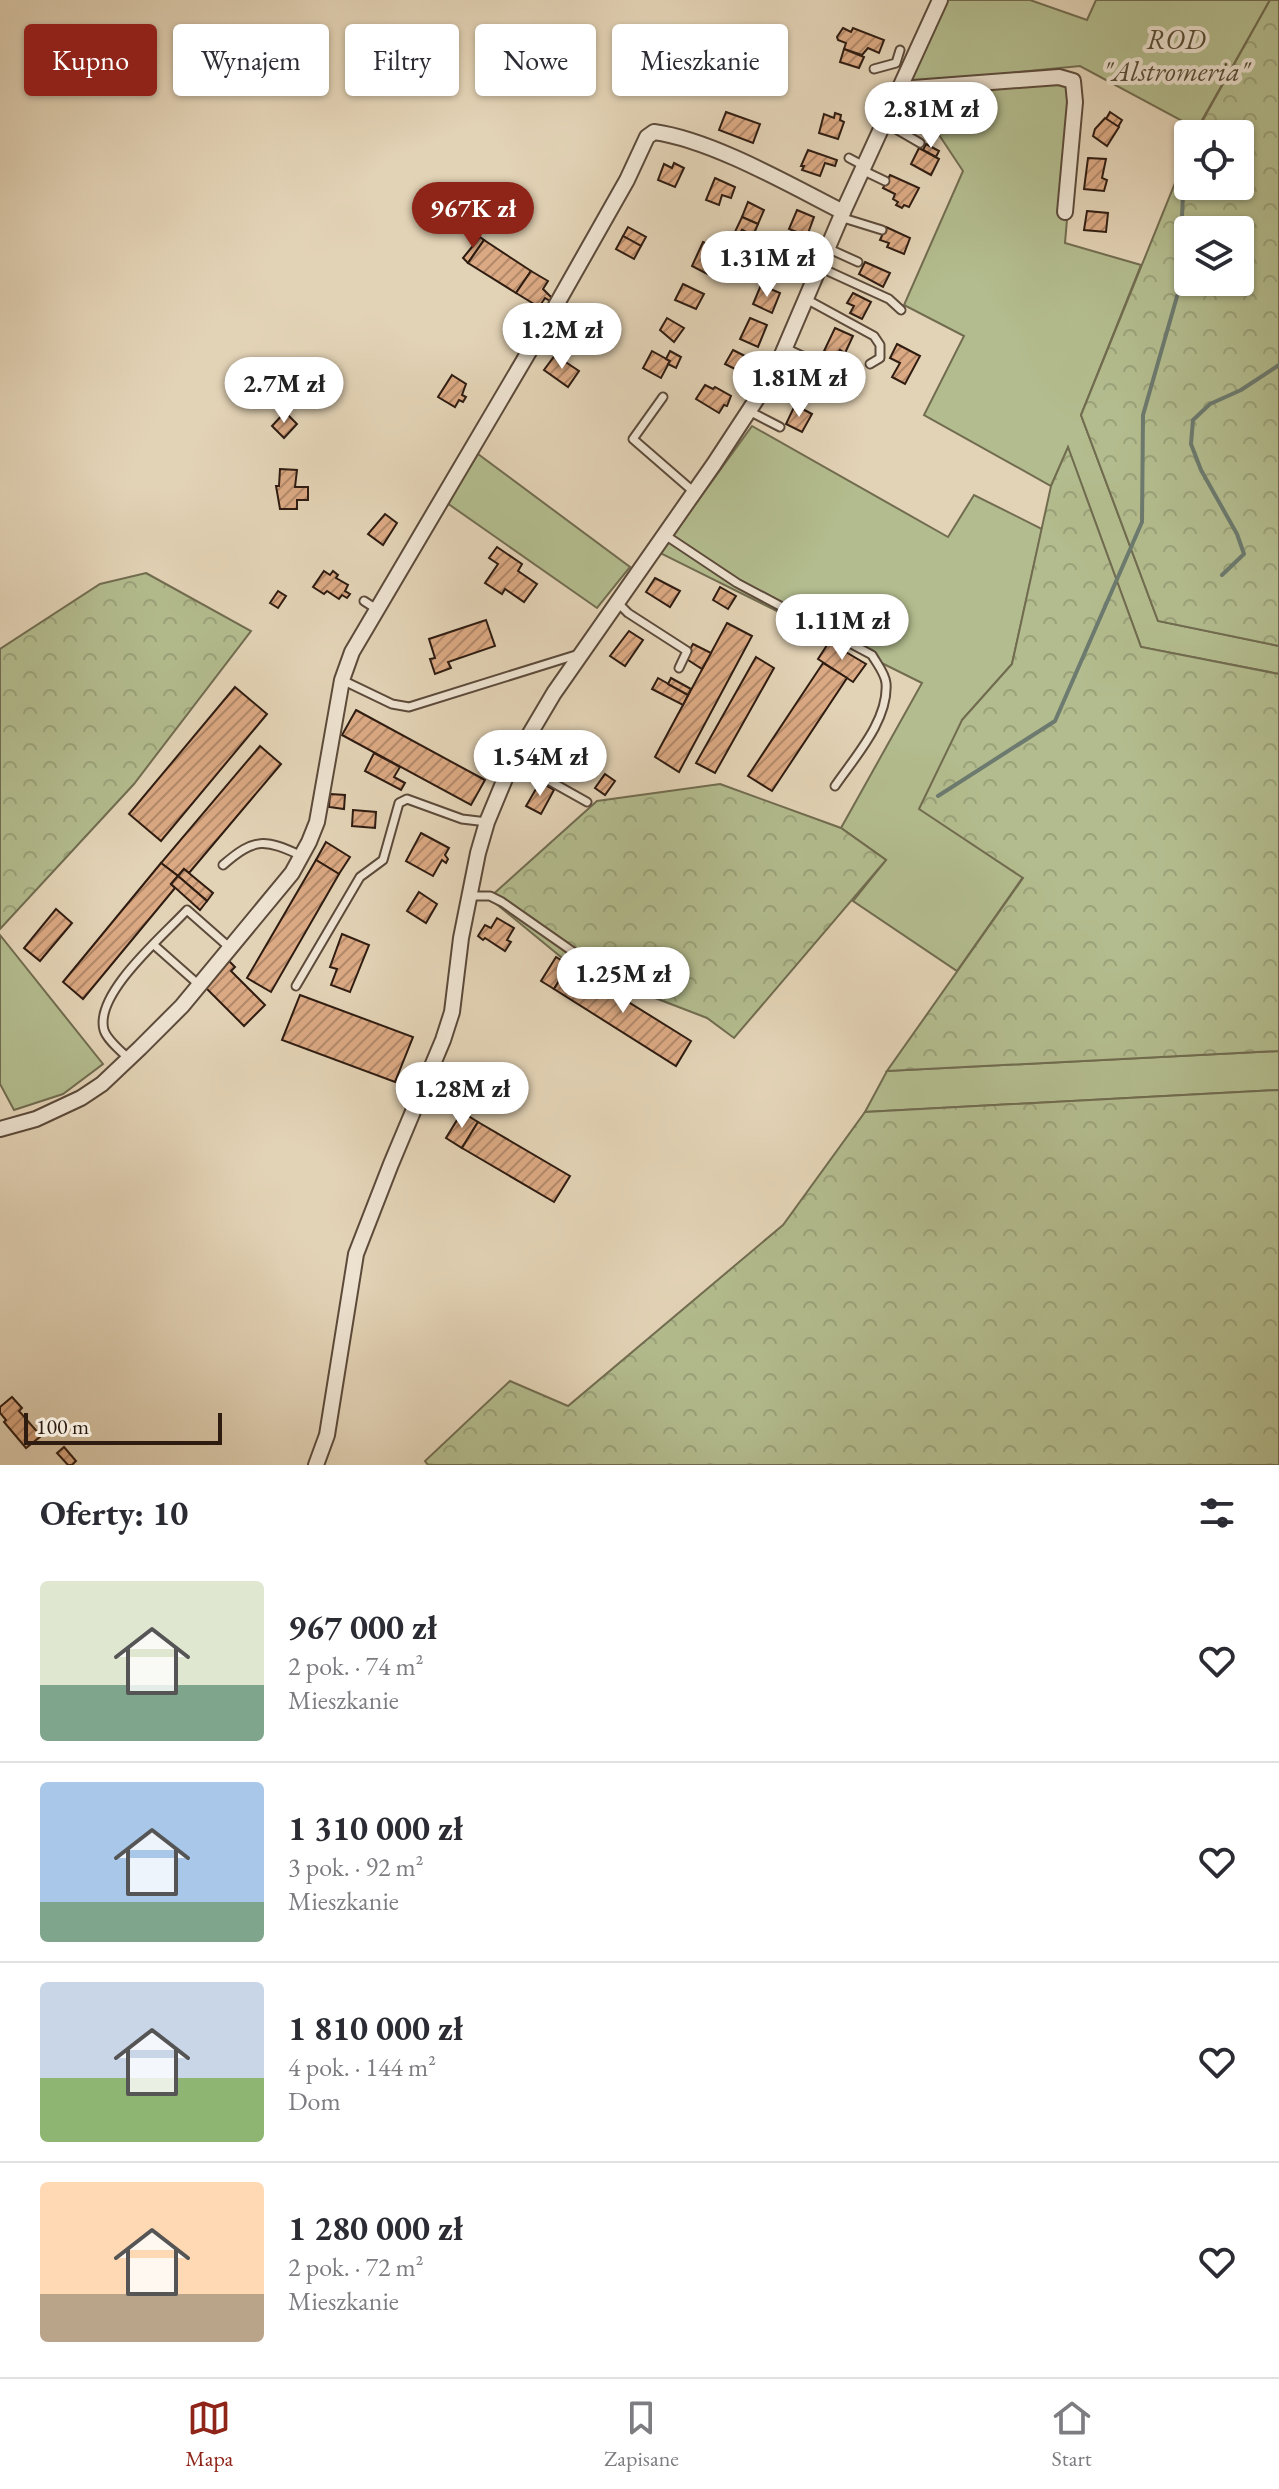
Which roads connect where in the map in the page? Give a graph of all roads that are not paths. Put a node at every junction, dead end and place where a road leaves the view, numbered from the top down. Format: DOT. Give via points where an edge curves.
graph roads {
  1 [pos="940,0"];
  2 [pos="900,50"];
  3 [pos="902,66"];
  4 [pos="874,69"];
  5 [pos="900,89"];
  6 [pos="884,122"];
  7 [pos="920,143"];
  8 [pos="849,158"];
  9 [pos="863,168"];
  10 [pos="885,181"];
  11 [pos="1065,212"];
  12 [pos="842,215"];
  13 [pos="882,230"];
  14 [pos="827,248"];
  15 [pos="858,262"];
  16 [pos="819,267"];
  17 [pos="805,299"];
  18 [pos="901,310"];
  19 [pos="784,347"];
  20 [pos="870,364"];
  21 [pos="841,374"];
  22 [pos="663,397"];
  23 [pos="749,411"];
  24 [pos="780,427"];
  25 [pos="694,492"];
  26 [pos="663,534"];
  27 [pos="364,601"];
  28 [pos="617,602"];
  29 [pos="378,610"];
  30 [pos="581,653"];
  31 [pos="679,668"];
  32 [pos="342,680"];
  33 [pos="514,761"];
  34 [pos="835,786"];
  35 [pos="587,802"];
  36 [pos="487,822"];
  37 [pos="302,856"];
  38 [pos="223,865"];
  39 [pos="470,896"];
  40 [pos="154,945"];
  41 [pos="231,948"];
  42 [pos="572,951"];
  43 [pos="198,984"];
  44 [pos="296,986"];
  45 [pos="128,1058"];
  46 [pos="0,1129"];
  47 [pos="316,1465"];
  1 -- 3 [label="street"];
  2 -- 3 [label="lane"];
  3 -- 4 [label="lane"];
  3 -- 5 [label="street"];
  5 -- 6 [label="street"];
  5 -- 11 [label="street" via="1059,77 1073,81"];
  6 -- 7 [label="lane"];
  6 -- 9 [label="street"];
  8 -- 9 [label="lane"];
  9 -- 10 [label="lane"];
  9 -- 12 [label="street"];
  12 -- 13 [label="lane"];
  12 -- 14 [label="street"];
  12 -- 29 [label="street" via="686,139 654,132 647,137 544,327"];
  14 -- 15 [label="lane"];
  14 -- 16 [label="street"];
  16 -- 17 [label="street"];
  16 -- 18 [label="lane" via="889,299"];
  17 -- 19 [label="street"];
  17 -- 20 [label="lane" via="874,336 880,358"];
  19 -- 21 [label="lane"];
  19 -- 23 [label="street"];
  22 -- 25 [label="lane" via="633,439"];
  23 -- 24 [label="lane"];
  23 -- 25 [label="street"];
  25 -- 26 [label="street"];
  26 -- 28 [label="street"];
  26 -- 34 [label="lane" via="737,583 872,655 886,682 884,701 876,723"];
  27 -- 29 [label="lane"];
  28 -- 30 [label="street"];
  28 -- 31 [label="lane" via="687,651"];
  29 -- 32 [label="street"];
  30 -- 32 [label="lane" via="409,707"];
  30 -- 33 [label="street"];
  32 -- 37 [label="street" via="317,822"];
  33 -- 35 [label="lane"];
  33 -- 36 [label="street"];
  36 -- 39 [label="street"];
  36 -- 44 [label="lane" via="462,819 407,799 399,803 383,860 360,877"];
  37 -- 38 [label="lane" via="271,842 256,842"];
  37 -- 41 [label="street"];
  39 -- 42 [label="lane" via="502,902"];
  39 -- 47 [label="street" via="452,1012 356,1254 327,1435"];
  40 -- 41 [label="lane" via="187,910"];
  40 -- 43 [label="lane"];
  40 -- 45 [label="lane" via="112,990 103,1013 104,1033"];
  41 -- 43 [label="street"];
  43 -- 45 [label="street"];
  45 -- 46 [label="street" via="81,1098"];
}
